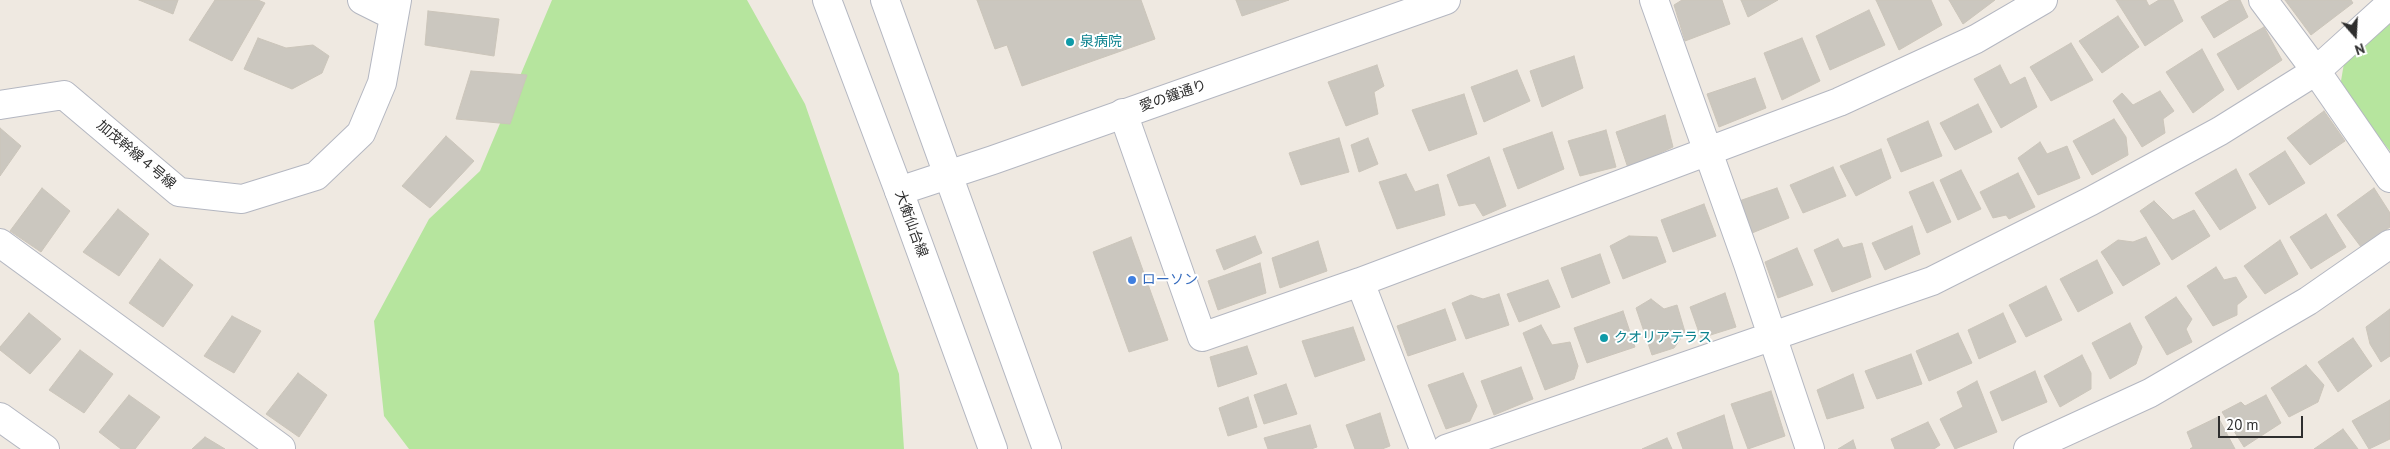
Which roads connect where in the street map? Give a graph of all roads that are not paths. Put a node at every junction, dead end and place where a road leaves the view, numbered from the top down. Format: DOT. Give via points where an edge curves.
graph roads {
  1 [pos="362,0"];
  2 [pos="827,0"];
  3 [pos="885,0"];
  4 [pos="1446,0"];
  5 [pos="1654,0"];
  6 [pos="2043,0"];
  7 [pos="2262,0"];
  8 [pos="2390,4"];
  9 [pos="396,8"];
  10 [pos="2316,71"];
  11 [pos="0,105"];
  12 [pos="1124,113"];
  13 [pos="1708,152"];
  14 [pos="949,174"];
  15 [pos="2390,178"];
  16 [pos="899,191"];
  17 [pos="0,243"];
  18 [pos="2390,244"];
  19 [pos="1360,282"];
  20 [pos="1772,337"];
  21 [pos="0,417"];
  22 [pos="45,449"];
  23 [pos="279,449"];
  24 [pos="993,449"];
  25 [pos="1047,449"];
  26 [pos="1424,449"];
  27 [pos="1446,449"];
  28 [pos="1810,449"];
  29 [pos="2028,449"];
  1 -- 9 [label="street"];
  2 -- 16 [label="street, 大衡仙台線"];
  3 -- 14 [label="street"];
  4 -- 12 [label="street, 愛の鐘通り"];
  5 -- 13 [label="street"];
  6 -- 13 [label="street" via="1976,39 1848,98"];
  7 -- 10 [label="street"];
  8 -- 10 [label="street"];
  9 -- 11 [label="street, 加茂幹線４号線" via="382,83 360,133 316,176 242,199 180,192 64,95"];
  10 -- 15 [label="street"];
  10 -- 20 [label="street" via="2203,140 1932,281"];
  12 -- 14 [label="street, 愛の鐘通り"];
  12 -- 19 [label="street" via="1202,337"];
  13 -- 19 [label="street"];
  13 -- 20 [label="street"];
  14 -- 16 [label="street, 愛の鐘通り"];
  14 -- 25 [label="street"];
  16 -- 24 [label="street, 大衡仙台線"];
  17 -- 23 [label="street"];
  18 -- 29 [label="street" via="2308,301 2150,393"];
  19 -- 26 [label="street"];
  20 -- 27 [label="street"];
  20 -- 28 [label="street"];
  21 -- 22 [label="street"];
}
